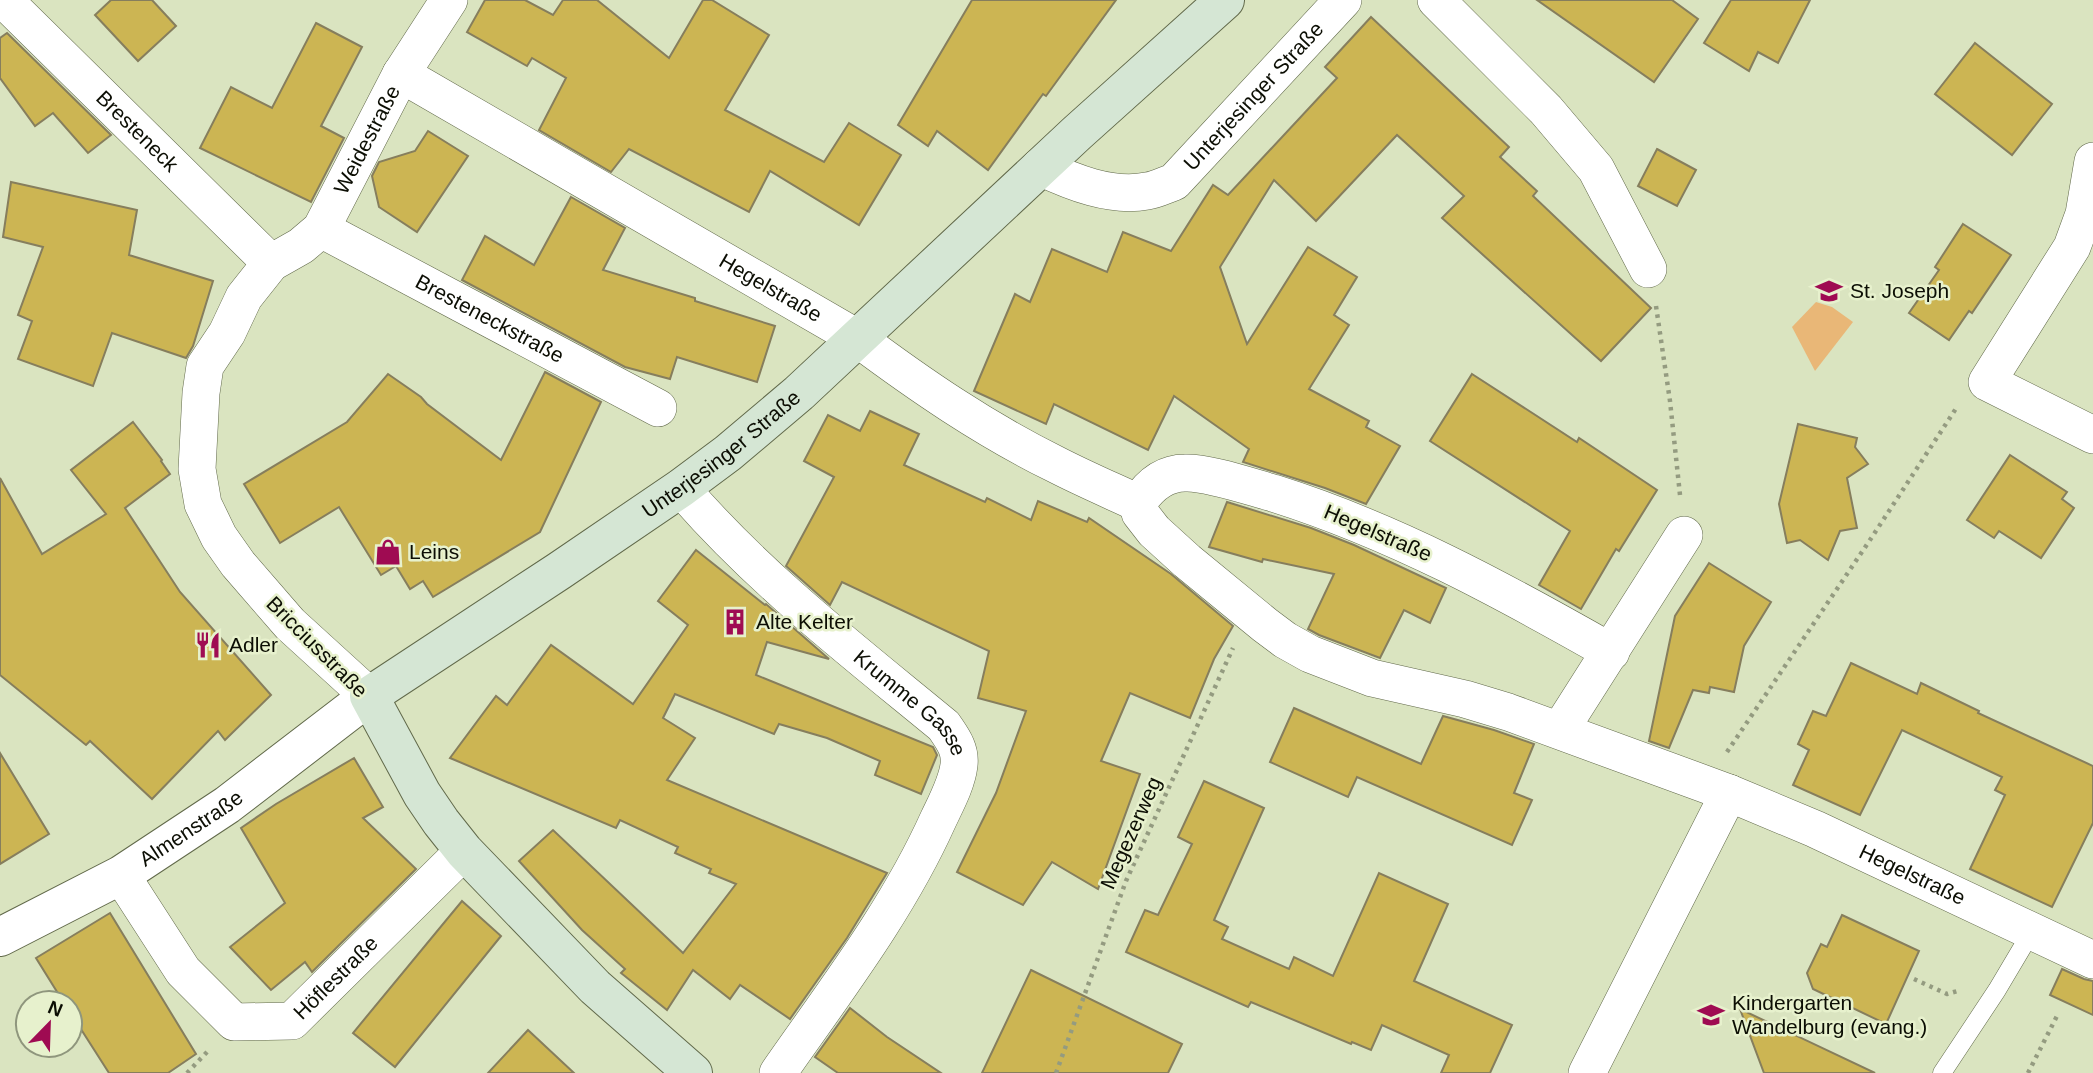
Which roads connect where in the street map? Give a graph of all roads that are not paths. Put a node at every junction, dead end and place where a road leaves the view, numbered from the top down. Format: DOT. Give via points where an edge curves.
graph roads {
  1 [pos="4,0"];
  2 [pos="449,0"];
  3 [pos="1225,0"];
  4 [pos="1343,0"];
  5 [pos="1436,0"];
  6 [pos="401,74"];
  7 [pos="2093,161"];
  8 [pos="1040,167"];
  9 [pos="321,229"];
  10 [pos="271,263"];
  11 [pos="1648,269"];
  12 [pos="857,338"];
  13 [pos="658,408"];
  14 [pos="2093,435"];
  15 [pos="681,488"];
  16 [pos="1138,502"];
  17 [pos="1684,534"];
  18 [pos="1611,652"];
  19 [pos="369,696"];
  20 [pos="1560,730"];
  21 [pos="1717,789"];
  22 [pos="464,851"];
  23 [pos="121,875"];
  24 [pos="2032,931"];
  25 [pos="0,937"];
  26 [pos="2093,960"];
  27 [pos="693,1073"];
  28 [pos="778,1073"];
  29 [pos="1587,1073"];
  30 [pos="1942,1073"];
  1 -- 10 [label="street, Bresteneck"];
  2 -- 6 [label="street, Weidestraße"];
  3 -- 8 [label="main road, Unterjesinger Straße"];
  4 -- 8 [label="street, Unterjesinger Straße" via="1174,182 1124,193"];
  5 -- 11 [label="street" via="1546,110 1596,169"];
  6 -- 9 [label="street, Weidestraße"];
  6 -- 12 [label="street, Hegelstraße"];
  7 -- 14 [label="street" via="2084,214 2072,247 1987,382"];
  8 -- 12 [label="main road, Unterjesinger Straße"];
  9 -- 10 [label="street, Weidestraße"];
  9 -- 13 [label="street, Bresteneckstraße"];
  10 -- 19 [label="street, Bricciusstraße" via="244,297 205,366 197,437 203,504 219,537 262,594"];
  12 -- 15 [label="main road, Unterjesinger Straße" via="766,421"];
  12 -- 16 [label="street, Hegelstraße" via="993,431"];
  15 -- 19 [label="main road, Unterjesinger Straße"];
  15 -- 28 [label="street, Krumme Gasse" via="762,573 944,726 956,744 959,764 951,790 921,856"];
  16 -- 18 [label="street, Hegelstraße" via="1158,480 1184,472 1297,501 1465,571"];
  16 -- 20 [label="street, Hegelstraße" via="1140,513 1154,531 1285,640 1372,678"];
  17 -- 18 [label="street"];
  18 -- 20 [label="street"];
  19 -- 22 [label="main road, Bricciusstraße" via="422,794"];
  19 -- 23 [label="street, Almenstraße" via="227,805"];
  20 -- 21 [label="street, Hegelstraße"];
  21 -- 24 [label="street, Hegelstraße" via="1815,829"];
  21 -- 29 [label="street"];
  22 -- 23 [label="street, Höflestraße" via="292,1021 234,1022 183,971"];
  22 -- 27 [label="main road, Bricciusstraße" via="595,987"];
  23 -- 25 [label="street, Almenstraße"];
  24 -- 26 [label="street, Hegelstraße"];
  24 -- 30 [label="lane"];
}
